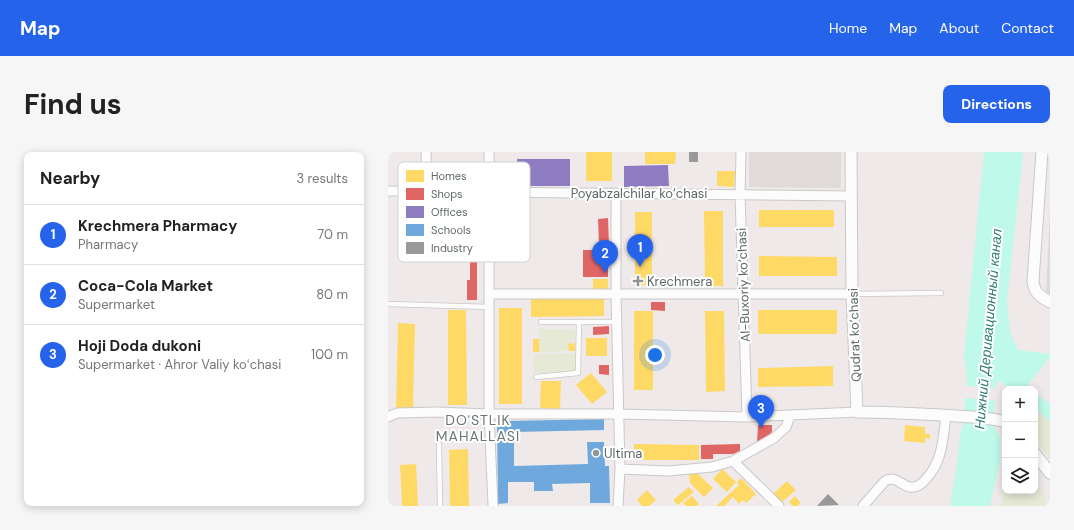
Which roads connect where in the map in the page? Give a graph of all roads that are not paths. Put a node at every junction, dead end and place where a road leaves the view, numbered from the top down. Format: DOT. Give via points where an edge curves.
graph roads {
  1 [pos="741,152"];
  2 [pos="851,152"];
  3 [pos="1042,152"];
  4 [pos="388,191"];
  5 [pos="398,191"];
  6 [pos="530,192"];
  7 [pos="616,193"];
  8 [pos="740,194"];
  9 [pos="851,196"];
  10 [pos="490,262"];
  11 [pos="941,292"];
  12 [pos="616,293"];
  13 [pos="490,294"];
  14 [pos="743,294"];
  15 [pos="852,294"];
  16 [pos="1050,302"];
  17 [pos="388,304"];
  18 [pos="490,307"];
  19 [pos="541,322"];
  20 [pos="579,322"];
  21 [pos="616,322"];
  22 [pos="536,377"];
  23 [pos="857,412"];
  24 [pos="489,414"];
  25 [pos="619,414"];
  26 [pos="946,415"];
  27 [pos="790,416"];
  28 [pos="388,417"];
  29 [pos="746,418"];
  30 [pos="1000,421"];
  31 [pos="439,444"];
  32 [pos="1038,458"];
  33 [pos="733,461"];
  34 [pos="620,470"];
  35 [pos="1050,473"];
  36 [pos="440,506"];
  37 [pos="493,506"];
  38 [pos="618,506"];
  39 [pos="779,506"];
  40 [pos="863,506"];
  1 -- 8 [label="street, Al-Buxoriy ko‘chasi"];
  2 -- 9 [label="street, Qudrat ko‘chasi"];
  3 -- 16 [label="street" via="1032,280 1038,294"];
  4 -- 5 [label="street, Poyabzalchilar ko‘chasi"];
  6 -- 7 [label="street, Poyabzalchilar ko‘chasi"];
  7 -- 8 [label="street, Poyabzalchilar ko‘chasi"];
  7 -- 12 [label="street"];
  8 -- 9 [label="street, Poyabzalchilar ko‘chasi"];
  8 -- 14 [label="street, Al-Buxoriy ko‘chasi"];
  9 -- 15 [label="street, Qudrat ko‘chasi"];
  10 -- 13 [label="street"];
  11 -- 15 [label="lane"];
  12 -- 13 [label="street"];
  12 -- 14 [label="street"];
  12 -- 21 [label="street"];
  13 -- 18 [label="street"];
  14 -- 15 [label="street"];
  14 -- 29 [label="street, Al-Buxoriy ko‘chasi"];
  15 -- 23 [label="street, Qudrat ko‘chasi"];
  17 -- 18 [label="lane"];
  18 -- 24 [label="street"];
  19 -- 20 [label="lane"];
  20 -- 21 [label="lane"];
  20 -- 22 [label="lane" via="578,373"];
  21 -- 25 [label="street"];
  23 -- 26 [label="street"];
  23 -- 27 [label="street"];
  24 -- 25 [label="street"];
  24 -- 28 [label="street" via="397,413"];
  24 -- 37 [label="street"];
  25 -- 29 [label="street"];
  25 -- 34 [label="street"];
  26 -- 30 [label="street"];
  26 -- 40 [label="street" via="938,461 923,482 915,487 909,487 889,479"];
  27 -- 29 [label="street"];
  27 -- 33 [label="street" via="786,427 774,438"];
  31 -- 36 [label="lane"];
  32 -- 35 [label="street"];
  33 -- 34 [label="street" via="712,467 668,471"];
  33 -- 39 [label="street"];
  34 -- 38 [label="street"];
}
